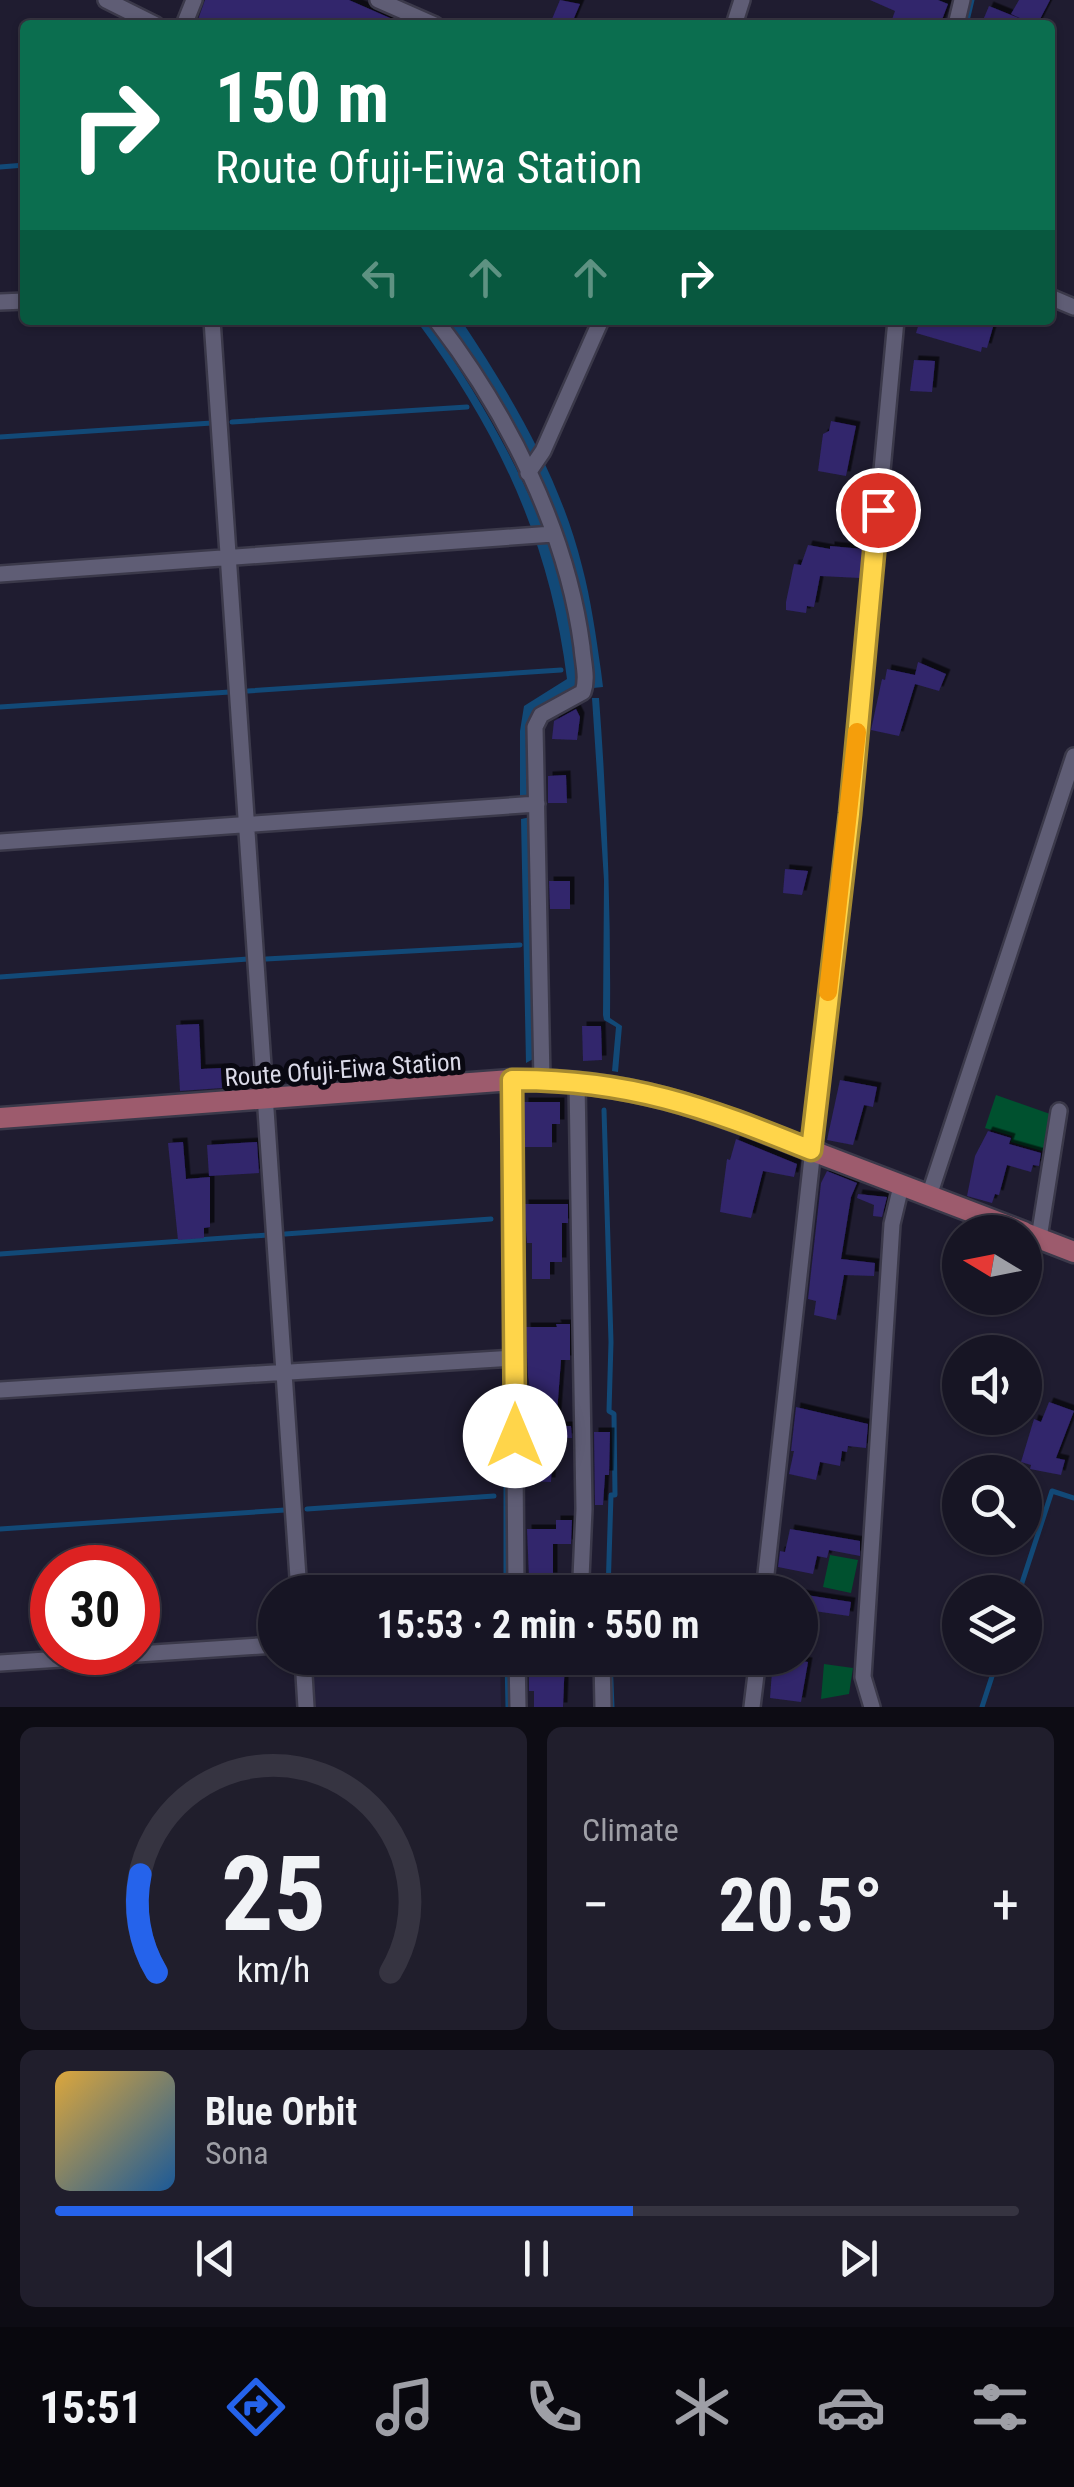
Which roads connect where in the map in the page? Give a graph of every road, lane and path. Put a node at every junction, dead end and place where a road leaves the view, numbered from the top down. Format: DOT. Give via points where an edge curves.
graph roads {
  1 [pos="106,0"];
  2 [pos="378,0"];
  3 [pos="146,20"];
  4 [pos="424,20"];
  5 [pos="212,325"];
  6 [pos="439,325"];
  7 [pos="598,325"];
  8 [pos="896,325"];
  9 [pos="528,472"];
  10 [pos="544,535"];
  11 [pos="228,558"];
  12 [pos="0,574"];
  13 [pos="1074,756"];
  14 [pos="537,804"];
  15 [pos="248,824"];
  16 [pos="0,842"];
  17 [pos="512,1080"];
  18 [pos="542,1080"];
  19 [pos="577,1082"];
  20 [pos="265,1100"];
  21 [pos="1059,1111"];
  22 [pos="0,1118"];
  23 [pos="811,1150"];
  24 [pos="902,1186"];
  25 [pos="929,1196"];
  26 [pos="978,1215"];
  27 [pos="1034,1215"];
  28 [pos="1042,1240"];
  29 [pos="1074,1252"];
  30 [pos="515,1358"];
  31 [pos="286,1374"];
  32 [pos="0,1390"];
  33 [pos="298,1575"];
  34 [pos="516,1575"];
  35 [pos="581,1575"];
  36 [pos="766,1575"];
  37 [pos="258,1646"];
  38 [pos="0,1663"];
  39 [pos="304,1675"];
  40 [pos="517,1675"];
  41 [pos="602,1675"];
  42 [pos="756,1675"];
  43 [pos="306,1707"];
  44 [pos="518,1707"];
  45 [pos="603,1707"];
  46 [pos="752,1707"];
  47 [pos="872,1707"];
  1 -- 3 [label="street"];
  2 -- 4 [label="street"];
  5 -- 11 [label="street"];
  6 -- 9 [label="street"];
  7 -- 9 [label="street"];
  8 -- 23 [label="street"];
  9 -- 10 [label="street"];
  10 -- 11 [label="street"];
  10 -- 14 [label="street" via="579,627 586,683 583,692 536,722"];
  11 -- 12 [label="street"];
  11 -- 15 [label="street"];
  13 -- 25 [label="street"];
  14 -- 15 [label="street"];
  14 -- 18 [label="street"];
  15 -- 16 [label="street"];
  15 -- 20 [label="street"];
  17 -- 18 [label="main road, Route Ofuji-Eiwa Station"];
  17 -- 20 [label="main road, Route Ofuji-Eiwa Station"];
  17 -- 30 [label="street"];
  18 -- 19 [label="main road, Route Ofuji-Eiwa Station"];
  19 -- 23 [label="main road, Route Ofuji-Eiwa Station" via="669,1097"];
  19 -- 35 [label="street"];
  20 -- 22 [label="main road, Route Ofuji-Eiwa Station"];
  20 -- 31 [label="street"];
  21 -- 27 [label="street"];
  23 -- 24 [label="main road, Route Ofuji-Eiwa Station"];
  23 -- 36 [label="street"];
  24 -- 25 [label="main road, Route Ofuji-Eiwa Station"];
  24 -- 47 [label="street" via="892,1224 874,1474 863,1678"];
  25 -- 26 [label="main road, Route Ofuji-Eiwa Station"];
  28 -- 29 [label="main road, Route Ofuji-Eiwa Station"];
  30 -- 31 [label="street"];
  30 -- 34 [label="street"];
  31 -- 32 [label="street"];
  31 -- 33 [label="street"];
  37 -- 38 [label="street"];
  39 -- 43 [label="street"];
  40 -- 44 [label="street"];
  41 -- 45 [label="street"];
  42 -- 46 [label="street"];
}
